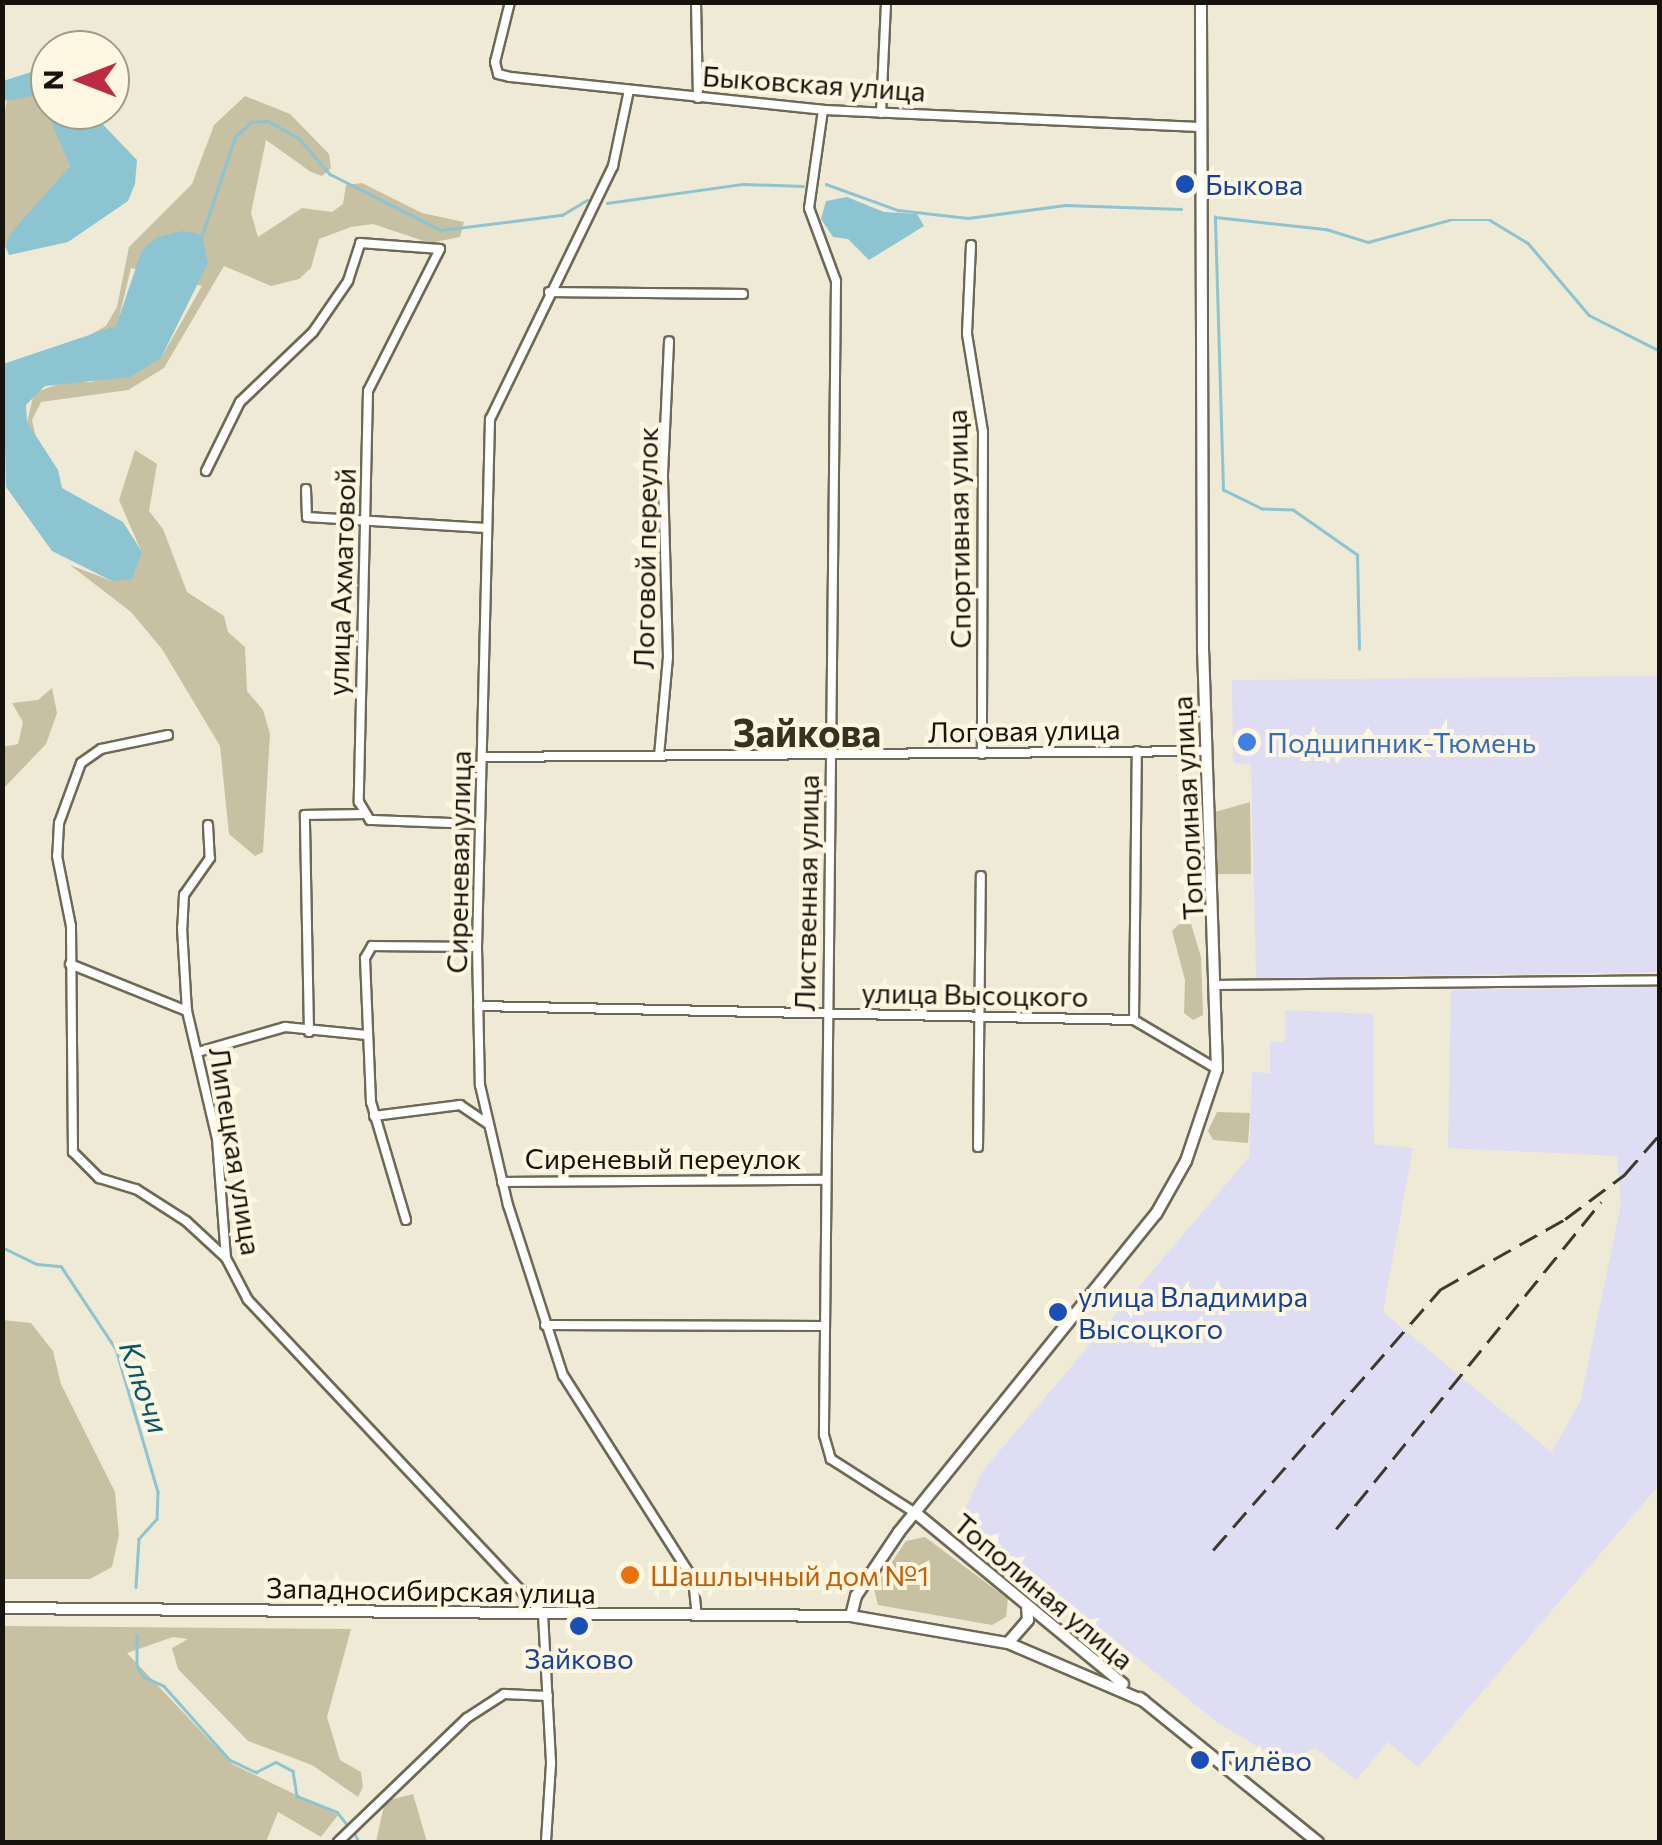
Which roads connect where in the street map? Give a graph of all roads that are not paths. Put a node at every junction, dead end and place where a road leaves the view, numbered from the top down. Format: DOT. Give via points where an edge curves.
graph roads {
  1 [pos="510,2"];
  2 [pos="696,2"];
  3 [pos="886,2"];
  4 [pos="1198,2"];
  5 [pos="629,90"];
  6 [pos="698,98"];
  7 [pos="823,110"];
  8 [pos="881,112"];
  9 [pos="1201,127"];
  10 [pos="971,245"];
  11 [pos="549,292"];
  12 [pos="744,294"];
  13 [pos="669,341"];
  14 [pos="206,470"];
  15 [pos="306,490"];
  16 [pos="366,522"];
  17 [pos="486,528"];
  18 [pos="168,734"];
  19 [pos="1207,751"];
  20 [pos="1137,752"];
  21 [pos="982,754"];
  22 [pos="659,756"];
  23 [pos="831,756"];
  24 [pos="483,757"];
  25 [pos="362,814"];
  26 [pos="479,824"];
  27 [pos="208,825"];
  28 [pos="980,876"];
  29 [pos="477,947"];
  30 [pos="70,964"];
  31 [pos="1660,980"];
  32 [pos="1217,986"];
  33 [pos="478,1006"];
  34 [pos="187,1011"];
  35 [pos="827,1013"];
  36 [pos="981,1016"];
  37 [pos="1134,1020"];
  38 [pos="308,1032"];
  39 [pos="367,1035"];
  40 [pos="198,1052"];
  41 [pos="1217,1069"];
  42 [pos="374,1116"];
  43 [pos="488,1124"];
  44 [pos="978,1147"];
  45 [pos="825,1180"];
  46 [pos="502,1182"];
  47 [pos="406,1220"];
  48 [pos="226,1258"];
  49 [pos="545,1324"];
  50 [pos="823,1326"];
  51 [pos="916,1514"];
  52 [pos="1027,1606"];
  53 [pos="2,1608"];
  54 [pos="543,1614"];
  55 [pos="697,1615"];
  56 [pos="851,1616"];
  57 [pos="1008,1643"];
  58 [pos="548,1696"];
  59 [pos="1144,1702"];
  60 [pos="338,1842"];
  61 [pos="546,1842"];
  62 [pos="1318,1842"];
  1 -- 5 [label="street, Быковская улица" via="498,74"];
  2 -- 6 [label="street"];
  3 -- 8 [label="street"];
  4 -- 9 [label="main road, Тополиная улица"];
  5 -- 6 [label="street, Быковская улица"];
  5 -- 11 [label="street, Сиреневая улица" via="613,166"];
  6 -- 7 [label="street, Быковская улица"];
  7 -- 8 [label="street, Быковская улица"];
  7 -- 23 [label="street, Лиственная улица" via="809,208 836,281"];
  8 -- 9 [label="street, Быковская улица"];
  9 -- 19 [label="main road, Тополиная улица"];
  10 -- 21 [label="street, Спортивная улица" via="967,334 984,432"];
  11 -- 12 [label="street"];
  11 -- 17 [label="street, Сиреневая улица" via="490,419"];
  13 -- 22 [label="street, Логовой переулок" via="663,474 668,657"];
  14 -- 16 [label="street, улица Ахматовой" via="240,402 313,332 348,281 360,243 440,249 368,390"];
  15 -- 16 [label="street" via="307,517"];
  16 -- 17 [label="street"];
  16 -- 25 [label="street, улица Ахматовой"];
  17 -- 24 [label="street, Сиреневая улица"];
  18 -- 30 [label="street" via="102,749 80,764 66,795 58,856 69,903"];
  19 -- 20 [label="street, Логовая улица"];
  19 -- 32 [label="main road, Тополиная улица"];
  20 -- 21 [label="street, Логовая улица"];
  20 -- 37 [label="street"];
  21 -- 23 [label="street, Логовая улица"];
  22 -- 23 [label="street, Логовая улица"];
  22 -- 24 [label="street, Логовая улица"];
  23 -- 35 [label="street, Лиственная улица"];
  24 -- 26 [label="street, Сиреневая улица"];
  25 -- 26 [label="street" via="370,820"];
  25 -- 38 [label="street" via="305,815"];
  26 -- 29 [label="street, Сиреневая улица"];
  27 -- 34 [label="street, Липецкая улица" via="210,858 184,895"];
  28 -- 36 [label="street"];
  29 -- 33 [label="street, Сиреневая улица"];
  29 -- 39 [label="street" via="372,946 364,958"];
  30 -- 34 [label="street"];
  30 -- 48 [label="street" via="73,1152 99,1178 136,1189 186,1221"];
  31 -- 32 [label="street"];
  32 -- 41 [label="main road, Тополиная улица"];
  33 -- 35 [label="street, улица Высоцкого"];
  33 -- 43 [label="street, Сиреневая улица"];
  34 -- 40 [label="street, Липецкая улица"];
  35 -- 36 [label="street, улица Высоцкого"];
  35 -- 45 [label="street, Лиственная улица"];
  36 -- 37 [label="street, улица Высоцкого"];
  36 -- 44 [label="street"];
  37 -- 41 [label="street, улица Высоцкого"];
  38 -- 39 [label="street"];
  38 -- 40 [label="street" via="285,1028"];
  39 -- 42 [label="street"];
  40 -- 48 [label="street, Липецкая улица" via="217,1139"];
  41 -- 51 [label="main road, Тополиная улица" via="1190,1151 1156,1214"];
  42 -- 43 [label="street" via="460,1105"];
  42 -- 47 [label="street"];
  43 -- 46 [label="street, Сиреневая улица"];
  45 -- 46 [label="street, Сиреневый переулок"];
  45 -- 50 [label="street, Лиственная улица"];
  46 -- 49 [label="street, Сиреневая улица"];
  48 -- 54 [label="street, Липецкая улица" via="248,1300"];
  49 -- 50 [label="street"];
  49 -- 55 [label="street, Сиреневая улица" via="563,1375 693,1578"];
  50 -- 51 [label="street, Лиственная улица" via="824,1435 831,1459"];
  51 -- 52 [label="main road, Тополиная улица"];
  51 -- 56 [label="main road, Тополиная улица" via="856,1596"];
  52 -- 57 [label="main road" via="1028,1620"];
  52 -- 59 [label="main road, Тополиная улица"];
  53 -- 54 [label="main road, Западносибирская улица"];
  54 -- 55 [label="main road, Западносибирская улица"];
  54 -- 58 [label="street"];
  55 -- 56 [label="main road, Западносибирская улица"];
  56 -- 57 [label="main road, Западносибирская улица"];
  57 -- 59 [label="main road, Западносибирская улица"];
  58 -- 60 [label="street" via="504,1694 467,1718"];
  58 -- 61 [label="street"];
  59 -- 62 [label="main road"];
}
